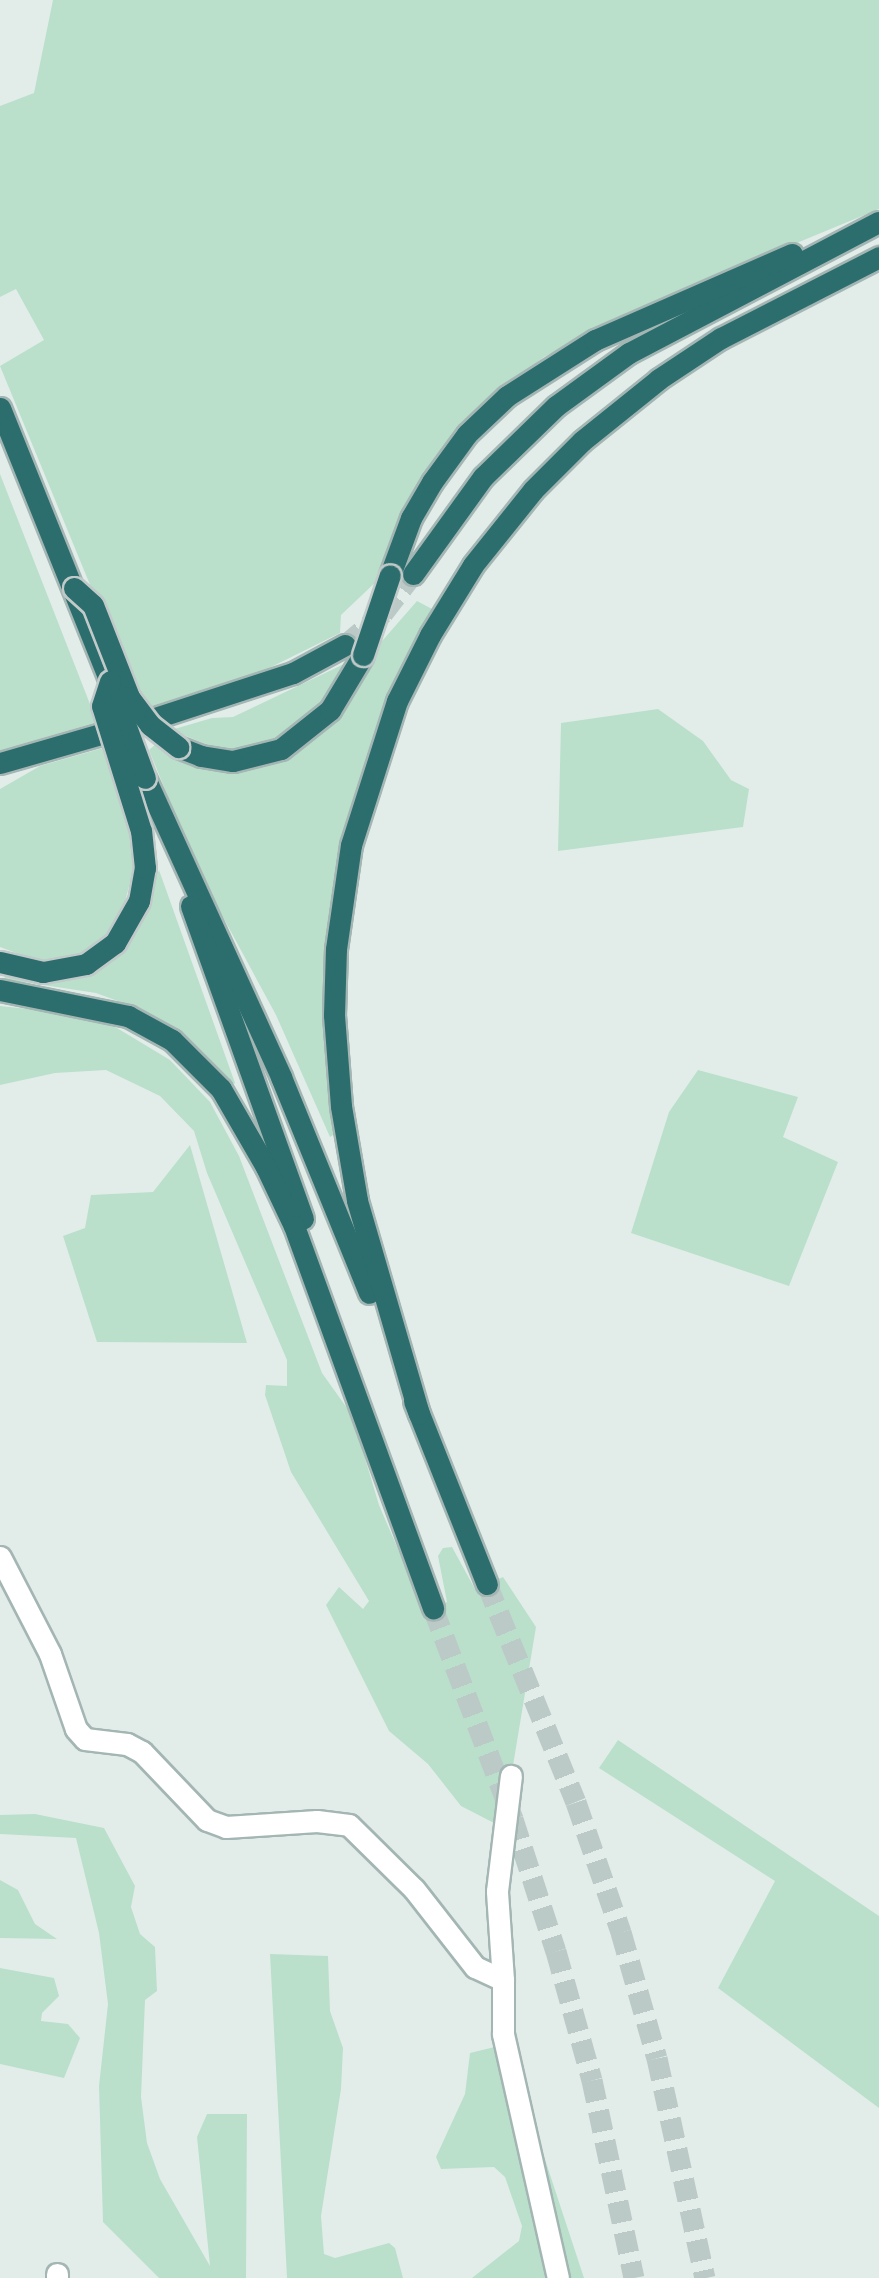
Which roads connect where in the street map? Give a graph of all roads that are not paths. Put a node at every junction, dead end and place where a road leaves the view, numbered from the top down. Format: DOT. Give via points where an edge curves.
graph roads {
  1 [pos="879,222"];
  2 [pos="832,244"];
  3 [pos="879,247"];
  4 [pos="879,257"];
  5 [pos="579,389"];
  6 [pos="0,408"];
  7 [pos="413,574"];
  8 [pos="74,588"];
  9 [pos="354,650"];
  10 [pos="110,681"];
  11 [pos="155,718"];
  12 [pos="104,733"];
  13 [pos="50,750"];
  14 [pos="0,763"];
  15 [pos="0,777"];
  16 [pos="145,778"];
  17 [pos="0,962"];
  18 [pos="0,990"];
  19 [pos="351,1378"];
  20 [pos="419,1414"];
  21 [pos="0,1557"];
  22 [pos="487,1584"];
  23 [pos="433,1608"];
  24 [pos="512,1776"];
  25 [pos="503,1980"];
  26 [pos="558,2278"];
  1 -- 2 [label="highway"];
  2 -- 5 [label="highway" via="629,353"];
  2 -- 9 [label="highway, bridge" via="789,255 577,349 524,383 479,421 444,464 411,518"];
  3 -- 5 [label="highway" via="690,331"];
  4 -- 20 [label="highway" via="721,338 659,379 582,441 517,509 473,565 397,701 351,845 337,938 334,1015 341,1106 355,1190"];
  5 -- 7 [label="highway" via="498,460"];
  6 -- 8 [label="highway"];
  8 -- 9 [label="highway, bridge" via="93,605 129,697 150,725 178,747 201,756 233,761 281,749 330,710"];
  8 -- 10 [label="highway"];
  9 -- 11 [label="highway"];
  10 -- 16 [label="highway, bridge"];
  10 -- 17 [label="highway, bridge" via="102,706 141,831 145,868 139,901 115,943 86,964 43,972"];
  12 -- 13 [label="highway"];
  13 -- 14 [label="highway"];
  13 -- 15 [label="highway"];
  16 -- 19 [label="highway" via="267,1111"];
  16 -- 20 [label="highway" via="281,1077"];
  18 -- 19 [label="highway" via="128,1016 172,1040 204,1068 235,1109 267,1167"];
  19 -- 23 [label="highway"];
  20 -- 22 [label="highway"];
  21 -- 25 [label="street" via="50,1654 76,1729 85,1740 127,1744 142,1752 207,1820 226,1827 317,1821 349,1825 414,1889 475,1967"];
  24 -- 25 [label="street" via="497,1891"];
  25 -- 26 [label="street" via="503,2034"];
}
